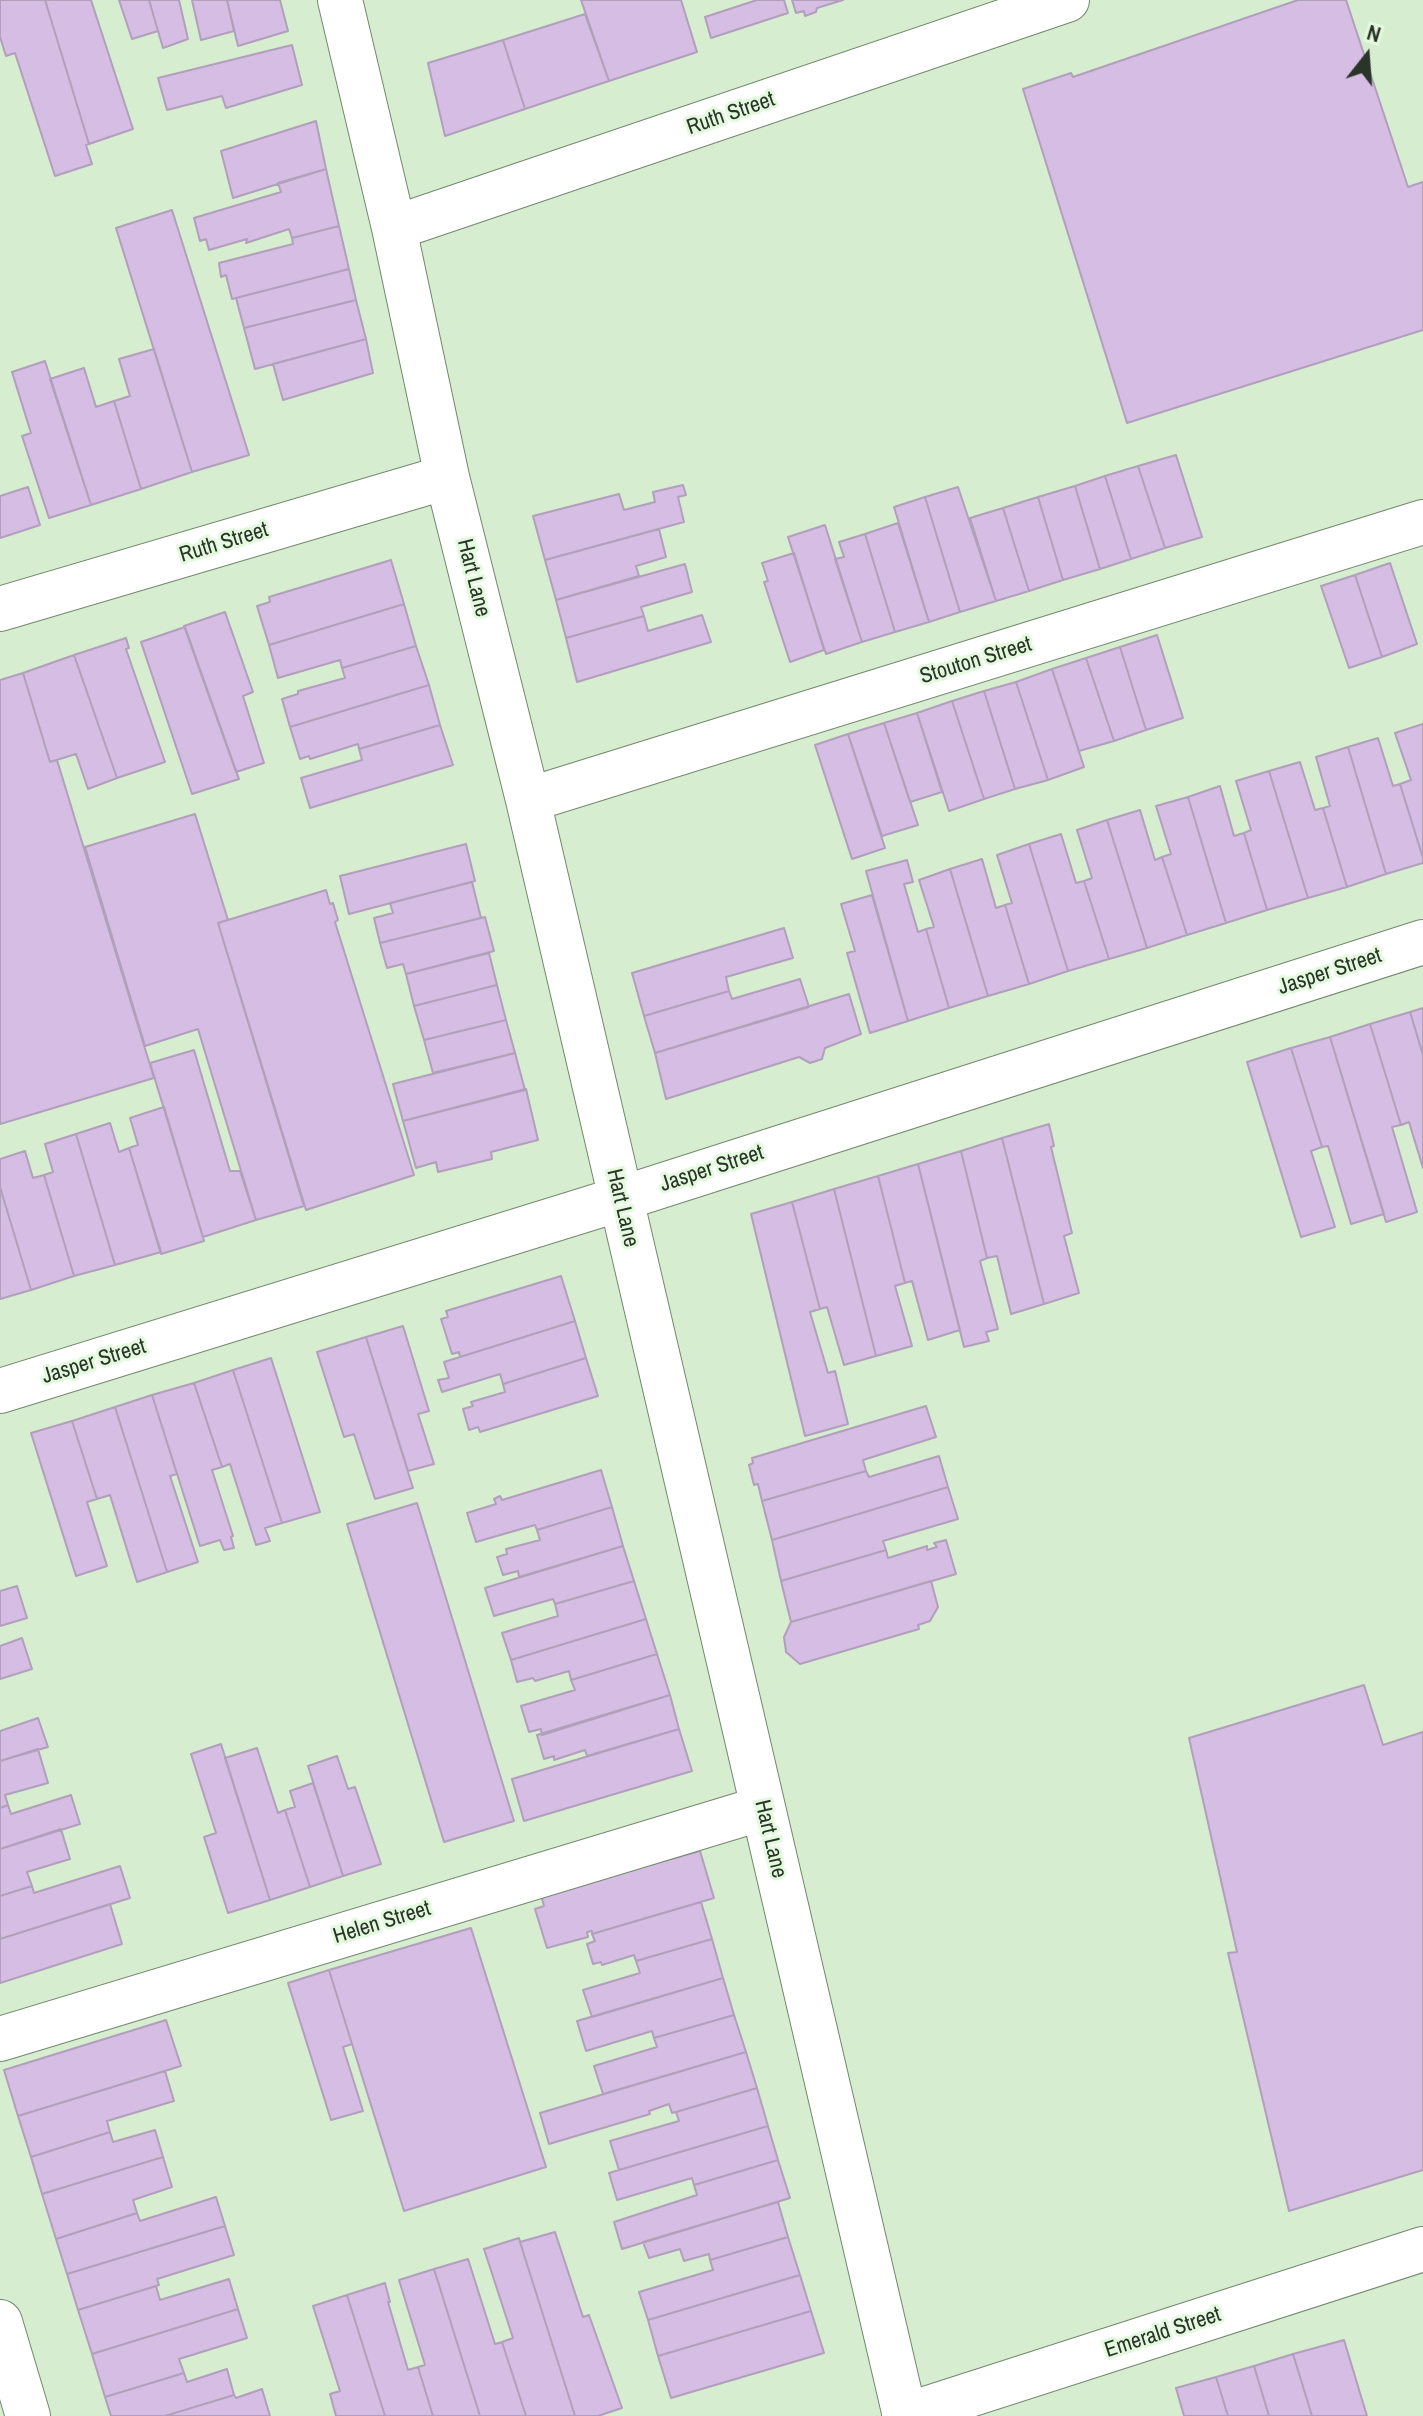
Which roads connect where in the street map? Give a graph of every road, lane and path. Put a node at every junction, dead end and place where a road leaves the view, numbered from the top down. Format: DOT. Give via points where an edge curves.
graph roads {
  1 [pos="340,0"];
  2 [pos="1067,0"];
  3 [pos="394,228"];
  4 [pos="447,477"];
  5 [pos="1423,522"];
  6 [pos="0,609"];
  7 [pos="528,800"];
  8 [pos="1423,942"];
  9 [pos="620,1199"];
  10 [pos="0,1391"];
  11 [pos="763,1808"];
  12 [pos="0,2039"];
  13 [pos="1423,2249"];
  14 [pos="0,2322"];
  15 [pos="28,2416"];
  16 [pos="905,2416"];
  1 -- 3 [label="street, Hart Lane"];
  2 -- 3 [label="street, Ruth Street"];
  3 -- 4 [label="street, Hart Lane"];
  4 -- 6 [label="street, Ruth Street"];
  4 -- 7 [label="street, Hart Lane"];
  5 -- 7 [label="street, Stouton Street"];
  7 -- 9 [label="street, Hart Lane"];
  8 -- 9 [label="street, Jasper Street"];
  9 -- 10 [label="street, Jasper Street"];
  9 -- 11 [label="street, Hart Lane"];
  11 -- 12 [label="street, Helen Street"];
  11 -- 16 [label="street, Hart Lane"];
  13 -- 16 [label="street, Emerald Street"];
  14 -- 15 [label="street"];
}
